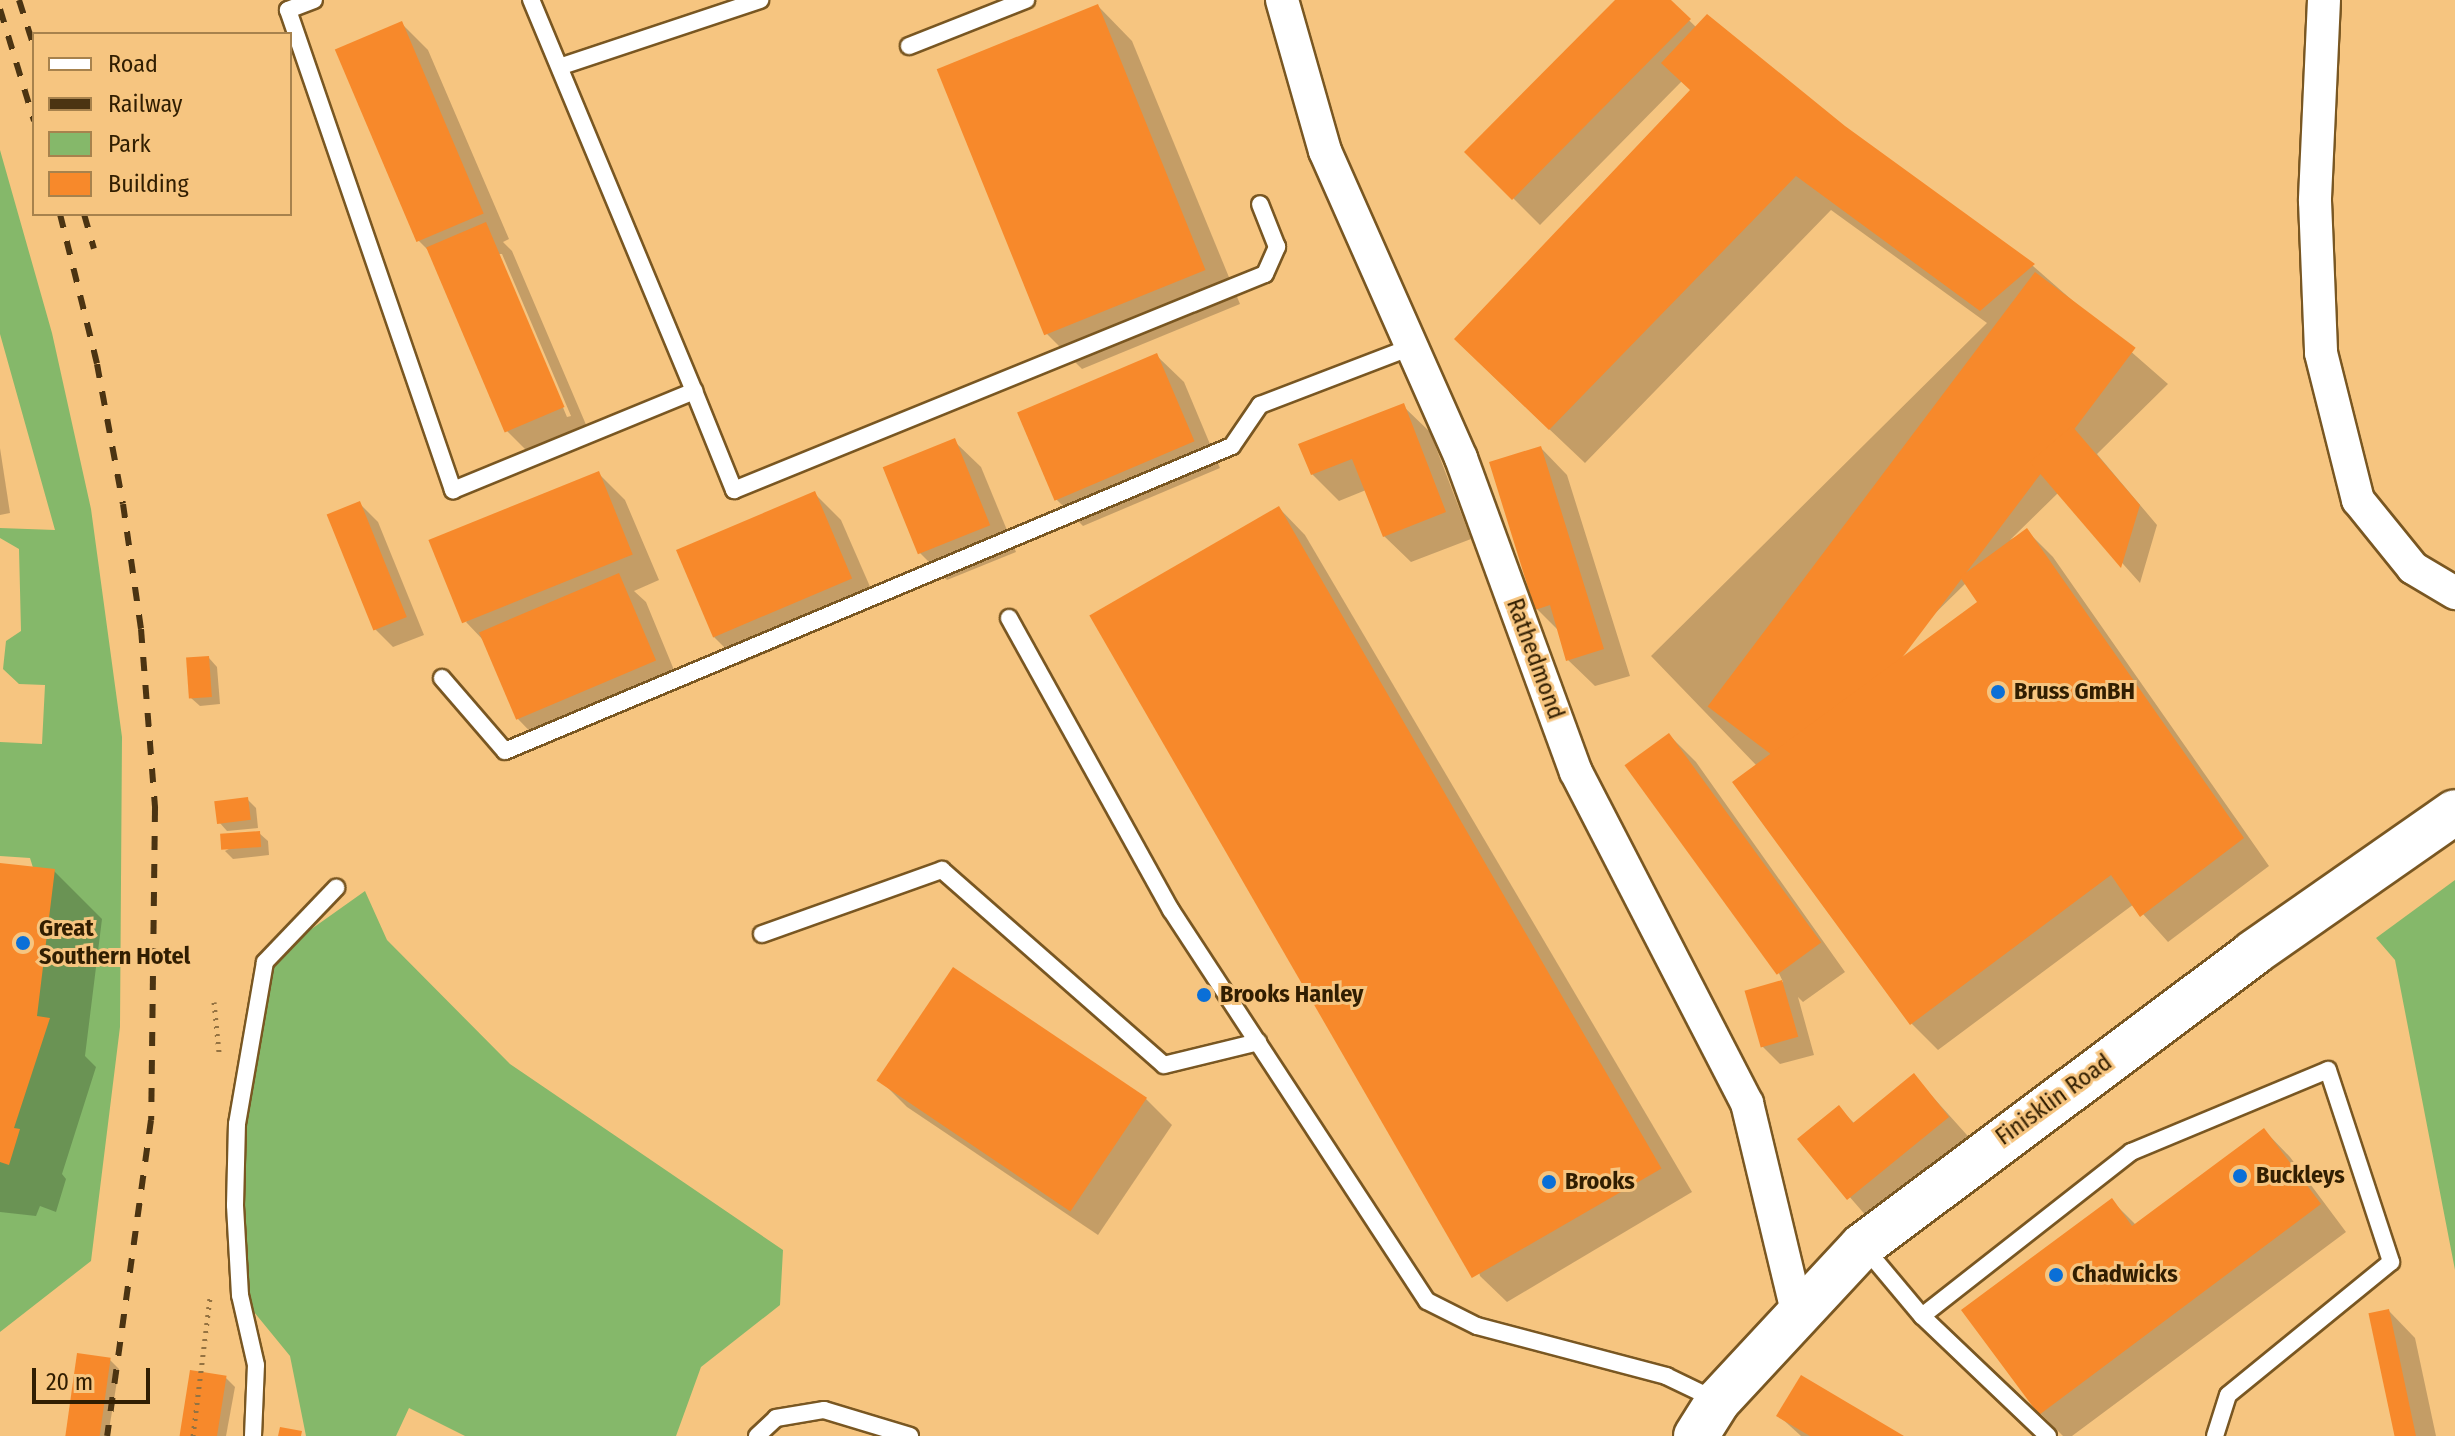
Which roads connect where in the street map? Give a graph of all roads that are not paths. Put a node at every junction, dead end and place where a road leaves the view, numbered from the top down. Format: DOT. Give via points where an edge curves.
graph roads {
  1 [pos="314,0"];
  2 [pos="531,0"];
  3 [pos="760,0"];
  4 [pos="1026,0"];
  5 [pos="1282,0"];
  6 [pos="2324,0"];
  7 [pos="909,46"];
  8 [pos="562,66"];
  9 [pos="1260,204"];
  10 [pos="1411,347"];
  11 [pos="694,391"];
  12 [pos="2455,593"];
  13 [pos="1009,618"];
  14 [pos="442,678"];
  15 [pos="2455,812"];
  16 [pos="336,888"];
  17 [pos="762,934"];
  18 [pos="1258,1042"];
  19 [pos="1862,1246"];
  20 [pos="1797,1312"];
  21 [pos="1922,1316"];
  22 [pos="1707,1419"];
  23 [pos="761,1434"];
  24 [pos="253,1436"];
  25 [pos="910,1436"];
  26 [pos="2048,1436"];
  27 [pos="2215,1436"];
  1 -- 11 [label="lane" via="288,10 453,490"];
  2 -- 8 [label="lane"];
  3 -- 8 [label="lane"];
  4 -- 7 [label="lane"];
  5 -- 10 [label="street, Rathedmond" via="1325,151"];
  6 -- 12 [label="street" via="2315,201 2321,353 2358,500 2413,568"];
  8 -- 11 [label="lane"];
  9 -- 11 [label="lane" via="1277,247 1265,274 734,490"];
  10 -- 14 [label="lane" via="1260,405 1232,446 505,751"];
  10 -- 20 [label="street, Rathedmond" via="1461,458 1576,772 1747,1103"];
  13 -- 18 [label="lane" via="1171,910"];
  15 -- 19 [label="street, Finisklin Road" via="2253,953"];
  16 -- 24 [label="lane" via="265,962 237,1124 239,1280 256,1365"];
  17 -- 18 [label="lane" via="942,870 1164,1065"];
  18 -- 22 [label="lane" via="1427,1301 1477,1326 1666,1376"];
  19 -- 20 [label="street, Finisklin Road"];
  19 -- 21 [label="lane"];
  20 -- 22 [label="street, Finisklin Road"];
  21 -- 26 [label="lane"];
  21 -- 27 [label="lane" via="2131,1152 2328,1070 2391,1262 2228,1395"];
  23 -- 25 [label="lane" via="776,1418 824,1410"];
}
